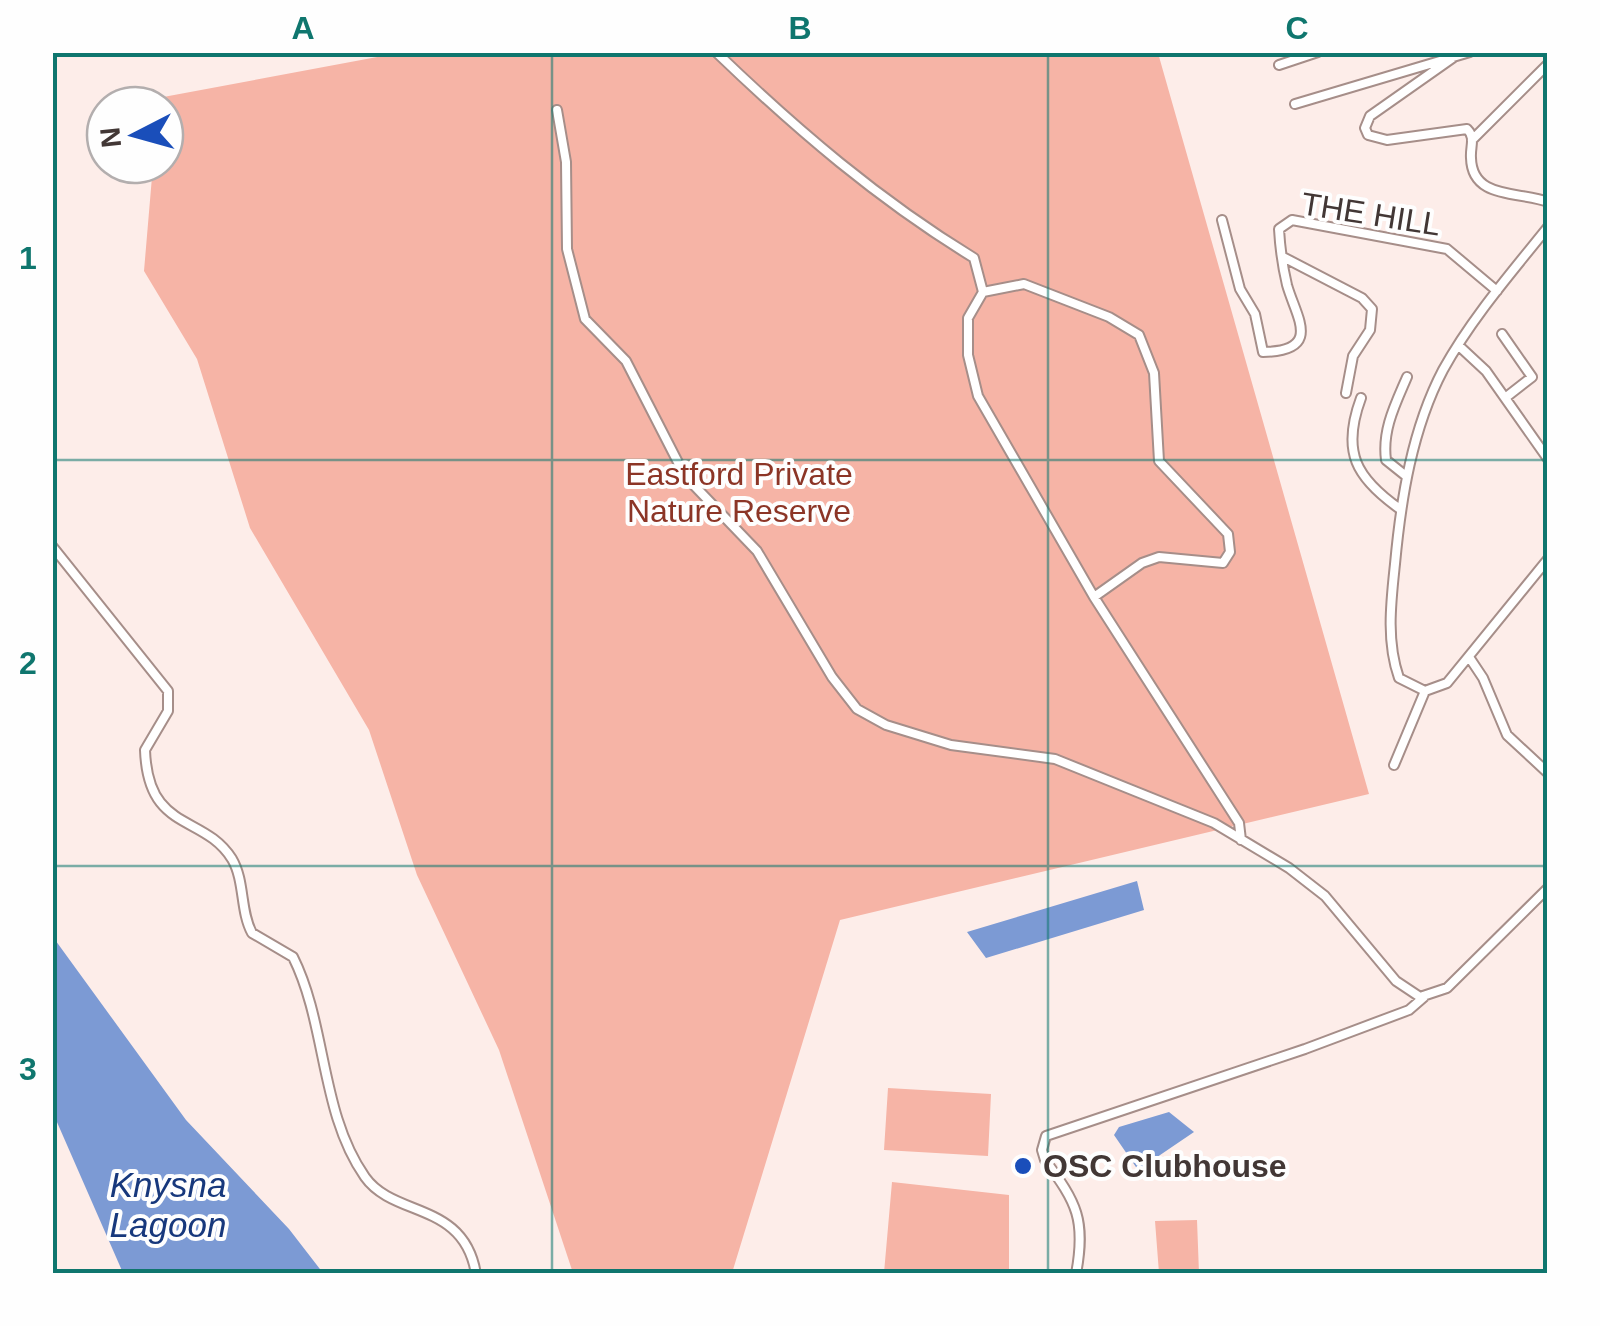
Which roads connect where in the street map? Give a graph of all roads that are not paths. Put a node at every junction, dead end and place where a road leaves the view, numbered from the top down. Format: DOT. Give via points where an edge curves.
graph roads {
  1 [pos="716,52"];
  2 [pos="1318,52"];
  3 [pos="1470,52"];
  4 [pos="1458,54"];
  5 [pos="1548,64"];
  6 [pos="1279,65"];
  7 [pos="1295,104"];
  8 [pos="557,110"];
  9 [pos="1472,140"];
  10 [pos="1548,202"];
  11 [pos="1222,220"];
  12 [pos="1548,227"];
  13 [pos="1283,257"];
  14 [pos="1497,291"];
  15 [pos="983,292"];
  16 [pos="1502,334"];
  17 [pos="1458,345"];
  18 [pos="1407,378"];
  19 [pos="1346,392"];
  20 [pos="1361,398"];
  21 [pos="1505,398"];
  22 [pos="1548,459"];
  23 [pos="1406,476"];
  24 [pos="1400,509"];
  25 [pos="52,546"];
  26 [pos="1548,559"];
  27 [pos="1094,597"];
  28 [pos="1469,657"];
  29 [pos="1425,691"];
  30 [pos="1394,765"];
  31 [pos="1548,773"];
  32 [pos="1241,841"];
  33 [pos="1548,888"];
  34 [pos="1424,997"];
  35 [pos="476,1274"];
  36 [pos="1076,1274"];
  1 -- 15 [label="street" via="836,163 974,258"];
  2 -- 6 [label="street"];
  3 -- 4 [label="street"];
  4 -- 7 [label="street"];
  4 -- 9 [label="street" via="1370,116 1365,128 1387,140 1467,129"];
  5 -- 9 [label="street"];
  8 -- 32 [label="street" via="566,162 566,249 585,319 626,360 685,476 757,551 857,709 951,745 1055,759 1214,823"];
  9 -- 10 [label="street" via="1472,169 1488,188"];
  11 -- 13 [label="street, THE HILL" via="1263,352 1279,352 1301,333"];
  12 -- 14 [label="street"];
  13 -- 14 [label="street, THE HILL" via="1279,229 1292,220 1420,240 1447,249"];
  13 -- 19 [label="street" via="1362,298 1372,310"];
  14 -- 17 [label="street"];
  15 -- 27 [label="street" via="968,318 978,396"];
  15 -- 27 [label="street" via="1024,284 1139,335 1154,373 1158,461 1228,534 1230,552 1222,564 1159,557"];
  16 -- 21 [label="street" via="1532,377"];
  17 -- 21 [label="street"];
  17 -- 23 [label="street" via="1441,374"];
  18 -- 23 [label="street" via="1384,447 1386,460"];
  20 -- 24 [label="street" via="1354,418 1358,470"];
  21 -- 22 [label="street"];
  23 -- 24 [label="street"];
  24 -- 29 [label="street" via="1392,659 1407,686"];
  25 -- 35 [label="street" via="168,690 168,711 145,750 154,791 170,814 229,854 252,934 293,957 346,1142 365,1176 374,1187 441,1219 465,1242"];
  26 -- 28 [label="street"];
  27 -- 32 [label="street" via="1239,823"];
  28 -- 29 [label="street" via="1447,683"];
  28 -- 31 [label="street" via="1507,735"];
  29 -- 30 [label="street"];
  32 -- 34 [label="street" via="1325,896 1396,981"];
  33 -- 34 [label="street" via="1453,983"];
  34 -- 36 [label="street" via="1408,1010 1304,1049 1046,1136 1044,1160 1080,1214"];
}
